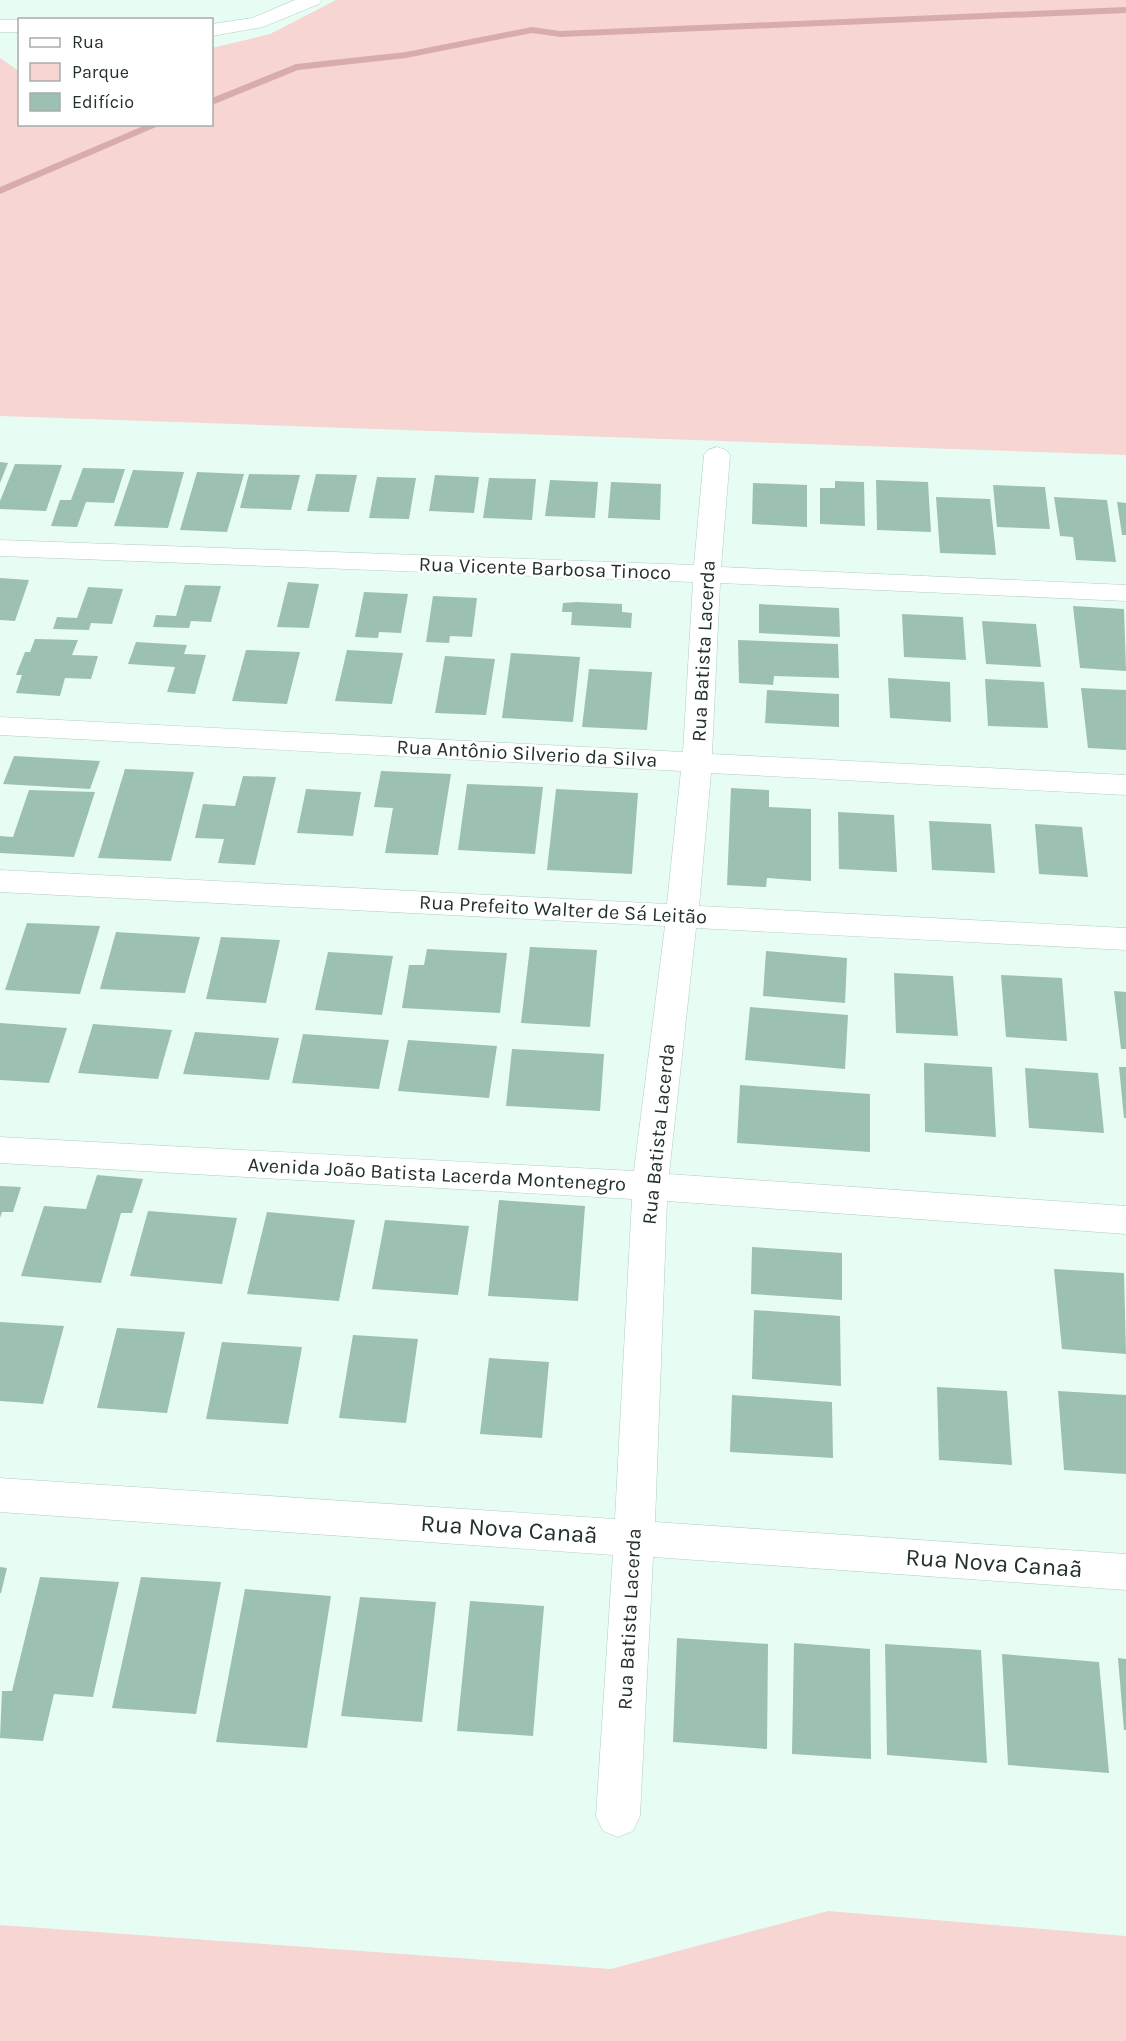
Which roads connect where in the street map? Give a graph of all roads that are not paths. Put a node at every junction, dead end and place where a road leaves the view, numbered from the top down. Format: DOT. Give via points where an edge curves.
graph roads {
  1 [pos="312,0"];
  2 [pos="0,26"];
  3 [pos="18,26"];
  4 [pos="213,30"];
  5 [pos="717,455"];
  6 [pos="0,548"];
  7 [pos="707,574"];
  8 [pos="1126,593"];
  9 [pos="0,726"];
  10 [pos="697,762"];
  11 [pos="1126,785"];
  12 [pos="0,881"];
  13 [pos="682,915"];
  14 [pos="1126,939"];
  15 [pos="0,1150"];
  16 [pos="650,1186"];
  17 [pos="1126,1220"];
  18 [pos="0,1495"];
  19 [pos="634,1537"];
  20 [pos="1126,1572"];
  21 [pos="618,1816"];
  1 -- 4 [label="street" via="256,24"];
  2 -- 3 [label="street"];
  5 -- 7 [label="street, Rua Batista Lacerda"];
  6 -- 7 [label="street, Rua Vicente Barbosa Tinoco"];
  7 -- 8 [label="street, Rua Vicente Barbosa Tinoco"];
  7 -- 10 [label="street, Rua Batista Lacerda"];
  9 -- 10 [label="street, Rua Antônio Silverio da Silva"];
  10 -- 11 [label="street, Rua Antônio Silverio da Silva"];
  10 -- 13 [label="street, Rua Batista Lacerda"];
  12 -- 13 [label="street, Rua Prefeito Walter de Sá Leitão"];
  13 -- 14 [label="street, Rua Prefeito Walter de Sá Leitão"];
  13 -- 16 [label="street, Rua Batista Lacerda"];
  15 -- 16 [label="street, Avenida João Batista Lacerda Montenegro"];
  16 -- 17 [label="street, Avenida João Batista Lacerda Montenegro"];
  16 -- 19 [label="street, Rua Batista Lacerda"];
  18 -- 19 [label="street, Rua Nova Canaã"];
  19 -- 20 [label="street, Rua Nova Canaã"];
  19 -- 21 [label="street, Rua Batista Lacerda"];
}
